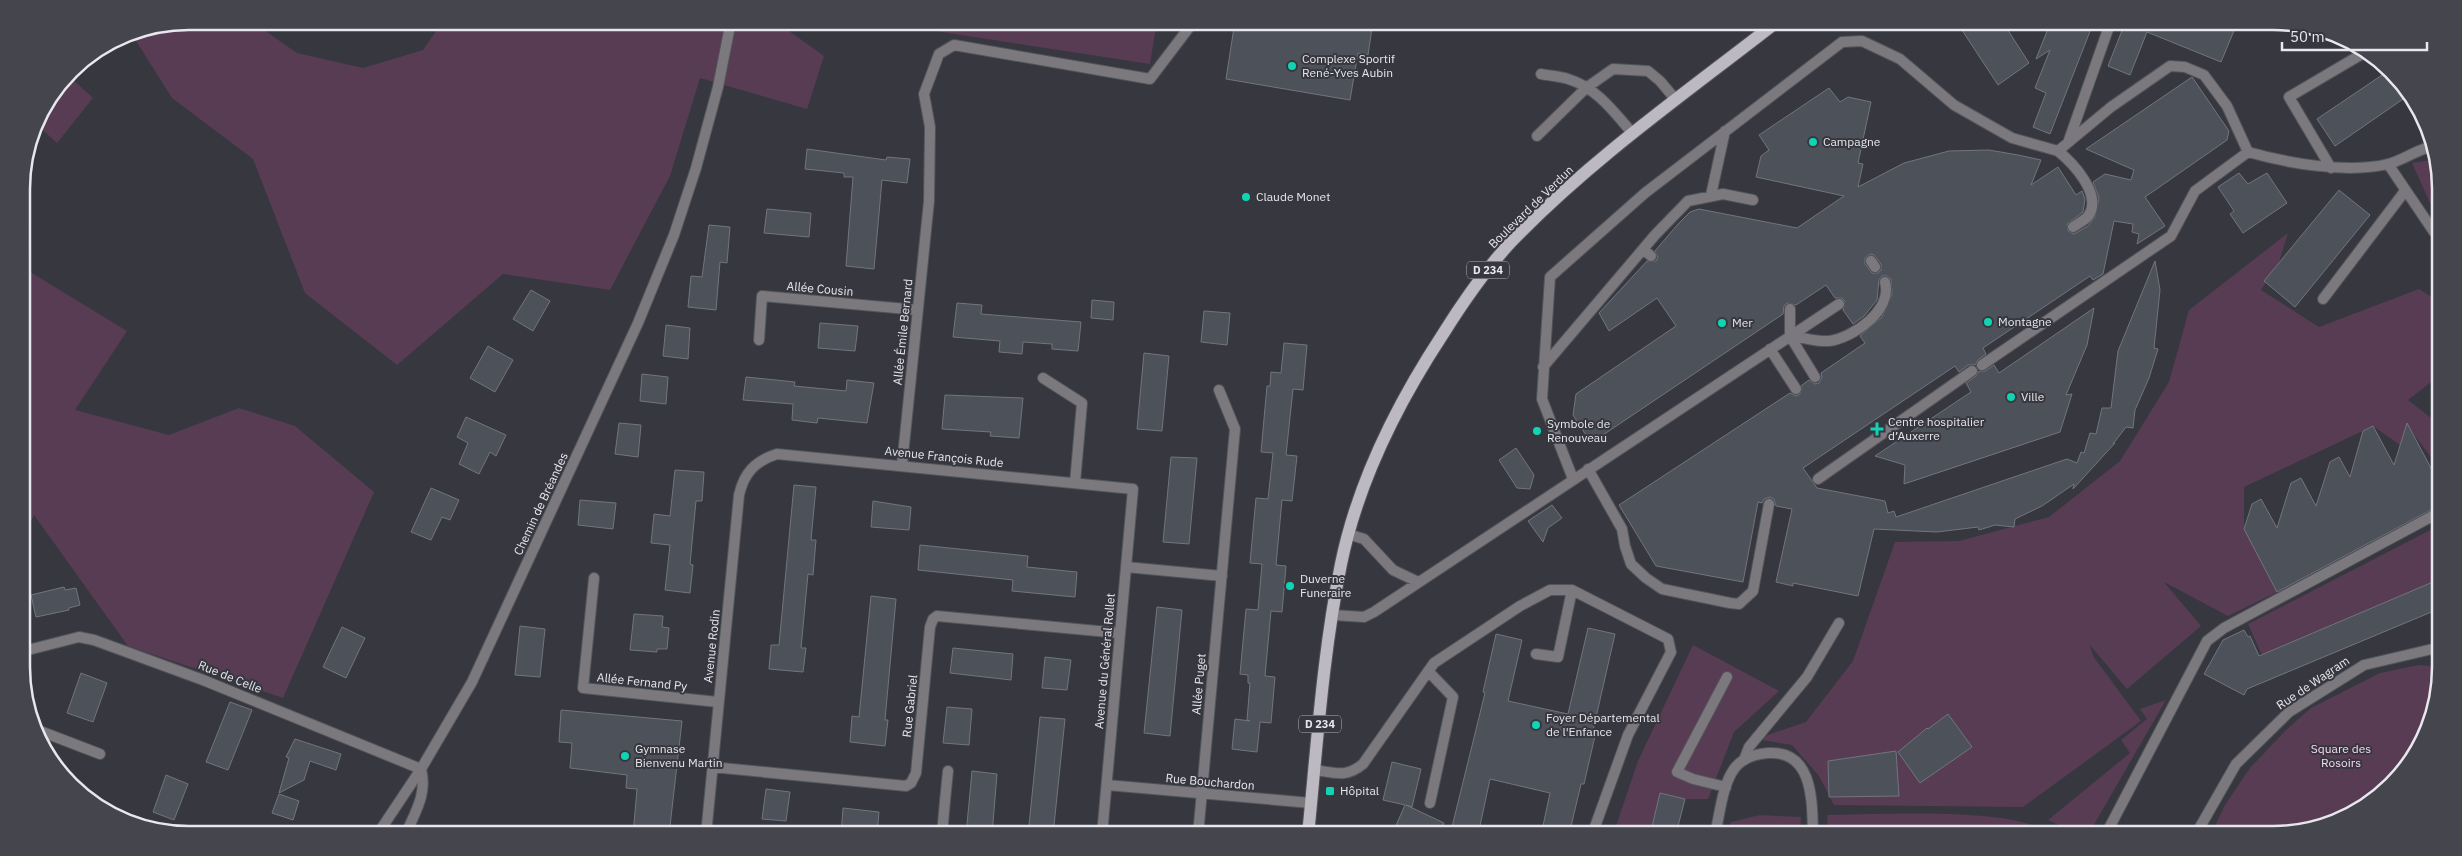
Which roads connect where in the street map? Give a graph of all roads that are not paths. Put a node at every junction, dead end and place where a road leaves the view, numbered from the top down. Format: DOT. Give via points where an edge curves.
graph roads {
  1 [pos="729,30"];
  2 [pos="1187,30"];
  3 [pos="1766,30"];
  4 [pos="2108,30"];
  5 [pos="2359,56"];
  6 [pos="1541,74"];
  7 [pos="1586,88"];
  8 [pos="1676,100"];
  9 [pos="1725,131"];
  10 [pos="1633,134"];
  11 [pos="1537,136"];
  12 [pos="2068,141"];
  13 [pos="2427,147"];
  14 [pos="2058,151"];
  15 [pos="2248,152"];
  16 [pos="2388,164"];
  17 [pos="2331,168"];
  18 [pos="2405,190"];
  19 [pos="1711,195"];
  20 [pos="1753,200"];
  21 [pos="2073,227"];
  22 [pos="2432,229"];
  23 [pos="1885,282"];
  24 [pos="2323,300"];
  25 [pos="1839,304"];
  26 [pos="1790,309"];
  27 [pos="918,310"];
  28 [pos="1790,336"];
  29 [pos="759,340"];
  30 [pos="1770,349"];
  31 [pos="1982,366"];
  32 [pos="1543,367"];
  33 [pos="1972,371"];
  34 [pos="1815,377"];
  35 [pos="1043,378"];
  36 [pos="1796,389"];
  37 [pos="1219,390"];
  38 [pos="756,464"];
  39 [pos="902,465"];
  40 [pos="1588,469"];
  41 [pos="1574,479"];
  42 [pos="1818,479"];
  43 [pos="1075,483"];
  44 [pos="1133,489"];
  45 [pos="1769,504"];
  46 [pos="2432,516"];
  47 [pos="1348,534"];
  48 [pos="1126,567"];
  49 [pos="1222,576"];
  50 [pos="594,578"];
  51 [pos="1418,582"];
  52 [pos="1572,590"];
  53 [pos="1333,615"];
  54 [pos="1839,623"];
  55 [pos="1119,633"];
  56 [pos="30,649"];
  57 [pos="2432,649"];
  58 [pos="1536,654"];
  59 [pos="1428,671"];
  60 [pos="1727,677"];
  61 [pos="718,702"];
  62 [pos="44,733"];
  63 [pos="100,754"];
  64 [pos="1744,760"];
  65 [pos="712,767"];
  66 [pos="421,769"];
  67 [pos="1315,770"];
  68 [pos="948,771"];
  69 [pos="1107,785"];
  70 [pos="1726,787"];
  71 [pos="1202,794"];
  72 [pos="1311,803"];
  73 [pos="1430,803"];
  74 [pos="382,826"];
  75 [pos="409,826"];
  76 [pos="707,826"];
  77 [pos="943,826"];
  78 [pos="1103,826"];
  79 [pos="1199,826"];
  80 [pos="1309,826"];
  81 [pos="1595,826"];
  82 [pos="1716,826"];
  83 [pos="1812,826"];
  84 [pos="2110,826"];
  85 [pos="2201,826"];
  1 -- 66 [label="street, Chemin de Bréandes" via="696,168 674,235 638,323 472,682"];
  2 -- 27 [label="street, Allée Émile Bernard" via="1150,79 954,46 939,54 924,94 930,127 929,201"];
  3 -- 8 [label="main road, Boulevard de Verdun / D 234"];
  4 -- 12 [label="street"];
  5 -- 17 [label="street" via="2289,98"];
  6 -- 7 [label="street" via="1569,79"];
  7 -- 8 [label="street" via="1612,69 1648,71"];
  7 -- 10 [label="street" via="1606,103"];
  7 -- 11 [label="street"];
  8 -- 10 [label="main road, Boulevard de Verdun / D 234"];
  9 -- 14 [label="street" via="1842,42 1862,41 1900,59 1954,105 2012,138"];
  9 -- 19 [label="street"];
  9 -- 32 [label="street" via="1645,193 1550,277"];
  10 -- 47 [label="main road, Boulevard de Verdun / D 234" via="1510,243 1465,299 1399,405"];
  12 -- 14 [label="street"];
  12 -- 15 [label="street" via="2170,66 2185,67 2204,76 2227,106"];
  13 -- 16 [label="street"];
  14 -- 21 [label="street" via="2070,161 2090,192 2088,216"];
  15 -- 17 [label="street"];
  15 -- 31 [label="street" via="2195,190 2171,236"];
  16 -- 17 [label="street"];
  16 -- 18 [label="street"];
  18 -- 22 [label="street"];
  18 -- 24 [label="street"];
  19 -- 20 [label="street"];
  19 -- 32 [label="street" via="1688,201 1647,252"];
  23 -- 28 [label="street" via="1886,294 1880,306 1849,336 1828,341"];
  25 -- 28 [label="street"];
  26 -- 28 [label="street"];
  27 -- 29 [label="street, Allée Cousin" via="762,296"];
  27 -- 39 [label="street, Allée Émile Bernard"];
  28 -- 30 [label="street"];
  28 -- 34 [label="street"];
  30 -- 36 [label="street"];
  30 -- 40 [label="street"];
  32 -- 41 [label="street" via="1542,399"];
  33 -- 42 [label="street"];
  35 -- 43 [label="street" via="1082,403"];
  37 -- 49 [label="street, Allée Puget" via="1235,429"];
  38 -- 39 [label="street, Avenue François Rude" via="777,454 788,454"];
  38 -- 61 [label="street, Avenue Rodin" via="742,483 739,495"];
  39 -- 43 [label="street, Avenue François Rude"];
  40 -- 41 [label="street"];
  40 -- 45 [label="street" via="1622,529 1631,564 1662,590 1740,604 1753,591"];
  41 -- 51 [label="street"];
  43 -- 44 [label="street, Avenue François Rude"];
  44 -- 48 [label="street, Avenue du Général Rollet"];
  46 -- 84 [label="street" via="2224,628 2207,641"];
  47 -- 51 [label="street" via="1364,539 1393,570"];
  47 -- 53 [label="main road, Boulevard de Verdun / D 234"];
  48 -- 49 [label="street"];
  48 -- 55 [label="street, Avenue du Général Rollet"];
  49 -- 71 [label="street, Allée Puget"];
  50 -- 61 [label="street, Allée Fernand Py" via="583,688"];
  51 -- 53 [label="street" via="1364,617"];
  52 -- 58 [label="street" via="1558,658"];
  52 -- 59 [label="street" via="1550,590 1520,606 1434,663"];
  52 -- 81 [label="street" via="1668,639 1671,652 1628,735"];
  53 -- 67 [label="main road, D 234"];
  54 -- 64 [label="street" via="1807,677 1749,747"];
  55 -- 65 [label="street, Rue Gabriel" via="937,616 930,627 916,773 906,786"];
  55 -- 69 [label="street, Avenue du Général Rollet"];
  56 -- 66 [label="street, Rue de Celle" via="79,637 94,640 203,680"];
  57 -- 85 [label="street, Rue de Wagram" via="2364,665 2289,712 2236,764"];
  59 -- 67 [label="street" via="1363,764 1345,774"];
  59 -- 73 [label="street" via="1453,697"];
  60 -- 70 [label="street" via="1677,772"];
  61 -- 65 [label="street, Avenue Rodin"];
  62 -- 63 [label="street"];
  64 -- 70 [label="street" via="1734,770"];
  64 -- 83 [label="street" via="1772,753 1789,758 1802,768 1808,781"];
  65 -- 76 [label="street, Avenue Rodin"];
  66 -- 74 [label="street, Chemin de Bréandes"];
  66 -- 75 [label="street" via="424,783 421,799"];
  67 -- 72 [label="main road, D 234"];
  68 -- 77 [label="street"];
  69 -- 71 [label="street, Rue Bouchardon"];
  69 -- 78 [label="street, Avenue du Général Rollet"];
  70 -- 82 [label="street"];
  71 -- 72 [label="street, Rue Bouchardon"];
  71 -- 79 [label="street, Allée Puget"];
  72 -- 80 [label="main road, D 234"];
}
